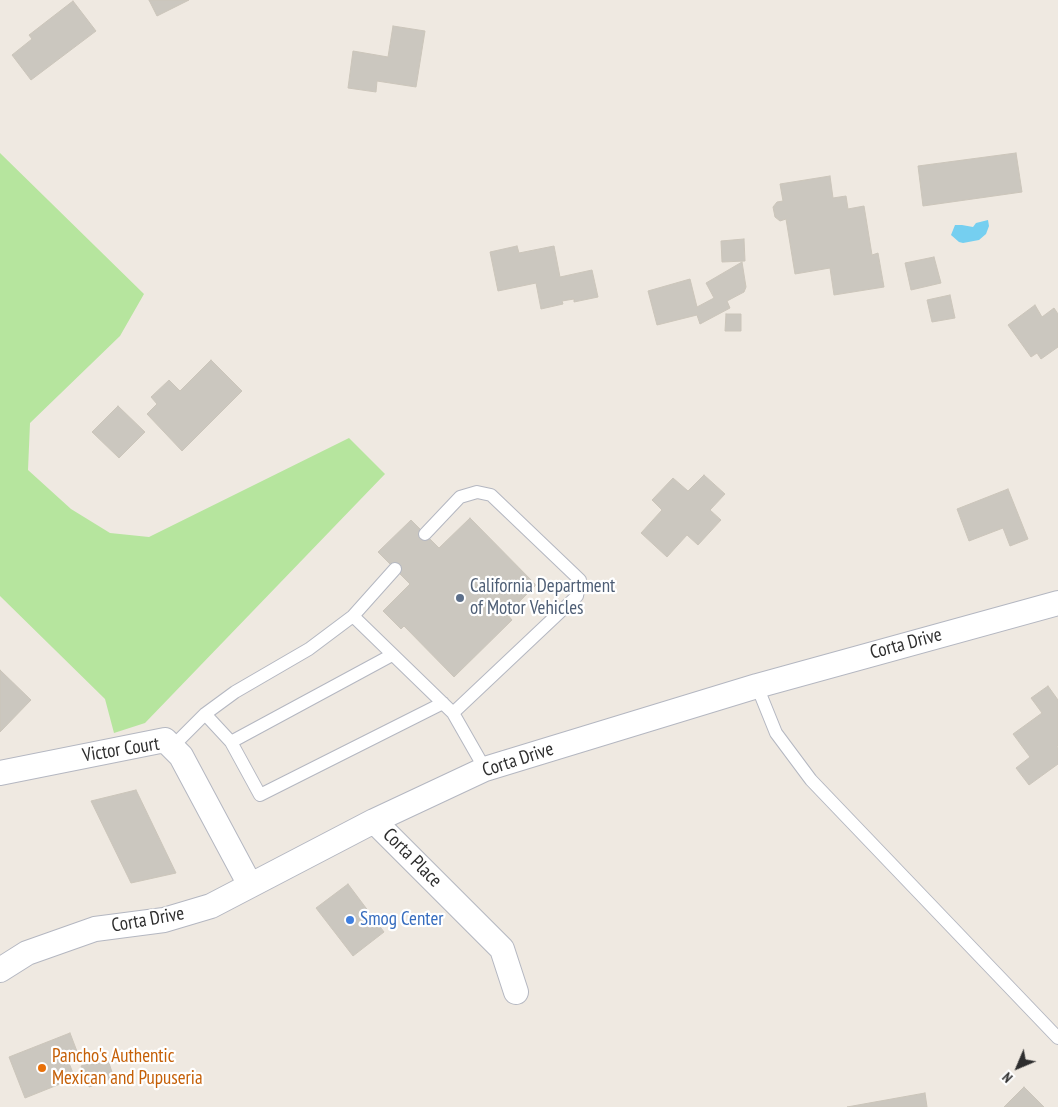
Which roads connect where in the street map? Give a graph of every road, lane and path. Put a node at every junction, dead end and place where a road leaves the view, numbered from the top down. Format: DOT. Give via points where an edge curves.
graph roads {
  1 [pos="425,534"];
  2 [pos="394,569"];
  3 [pos="1058,602"];
  4 [pos="353,616"];
  5 [pos="392,655"];
  6 [pos="758,686"];
  7 [pos="443,703"];
  8 [pos="454,713"];
  9 [pos="205,714"];
  10 [pos="231,742"];
  11 [pos="172,747"];
  12 [pos="484,769"];
  13 [pos="0,773"];
  14 [pos="374,821"];
  15 [pos="250,885"];
  16 [pos="0,970"];
  17 [pos="516,992"];
  18 [pos="1058,1038"];
  1 -- 8 [label="lane" via="460,496 477,492 491,495 580,580 577,596"];
  2 -- 4 [label="lane"];
  3 -- 6 [label="street, Corta Drive"];
  4 -- 5 [label="lane"];
  4 -- 9 [label="lane" via="309,649 235,692"];
  5 -- 7 [label="lane"];
  5 -- 10 [label="lane"];
  6 -- 12 [label="street, Corta Drive"];
  6 -- 18 [label="lane" via="776,733 812,780"];
  7 -- 8 [label="lane"];
  7 -- 10 [label="lane" via="260,795"];
  8 -- 12 [label="lane"];
  9 -- 10 [label="lane"];
  9 -- 11 [label="lane"];
  11 -- 13 [label="street, Victor Court" via="165,740"];
  11 -- 15 [label="street, Victor Court" via="180,756"];
  12 -- 14 [label="street, Corta Drive"];
  14 -- 15 [label="street, Corta Drive"];
  14 -- 17 [label="street, Corta Place" via="502,949"];
  15 -- 16 [label="street, Corta Drive" via="211,906 180,916 95,929 27,952"];
}
